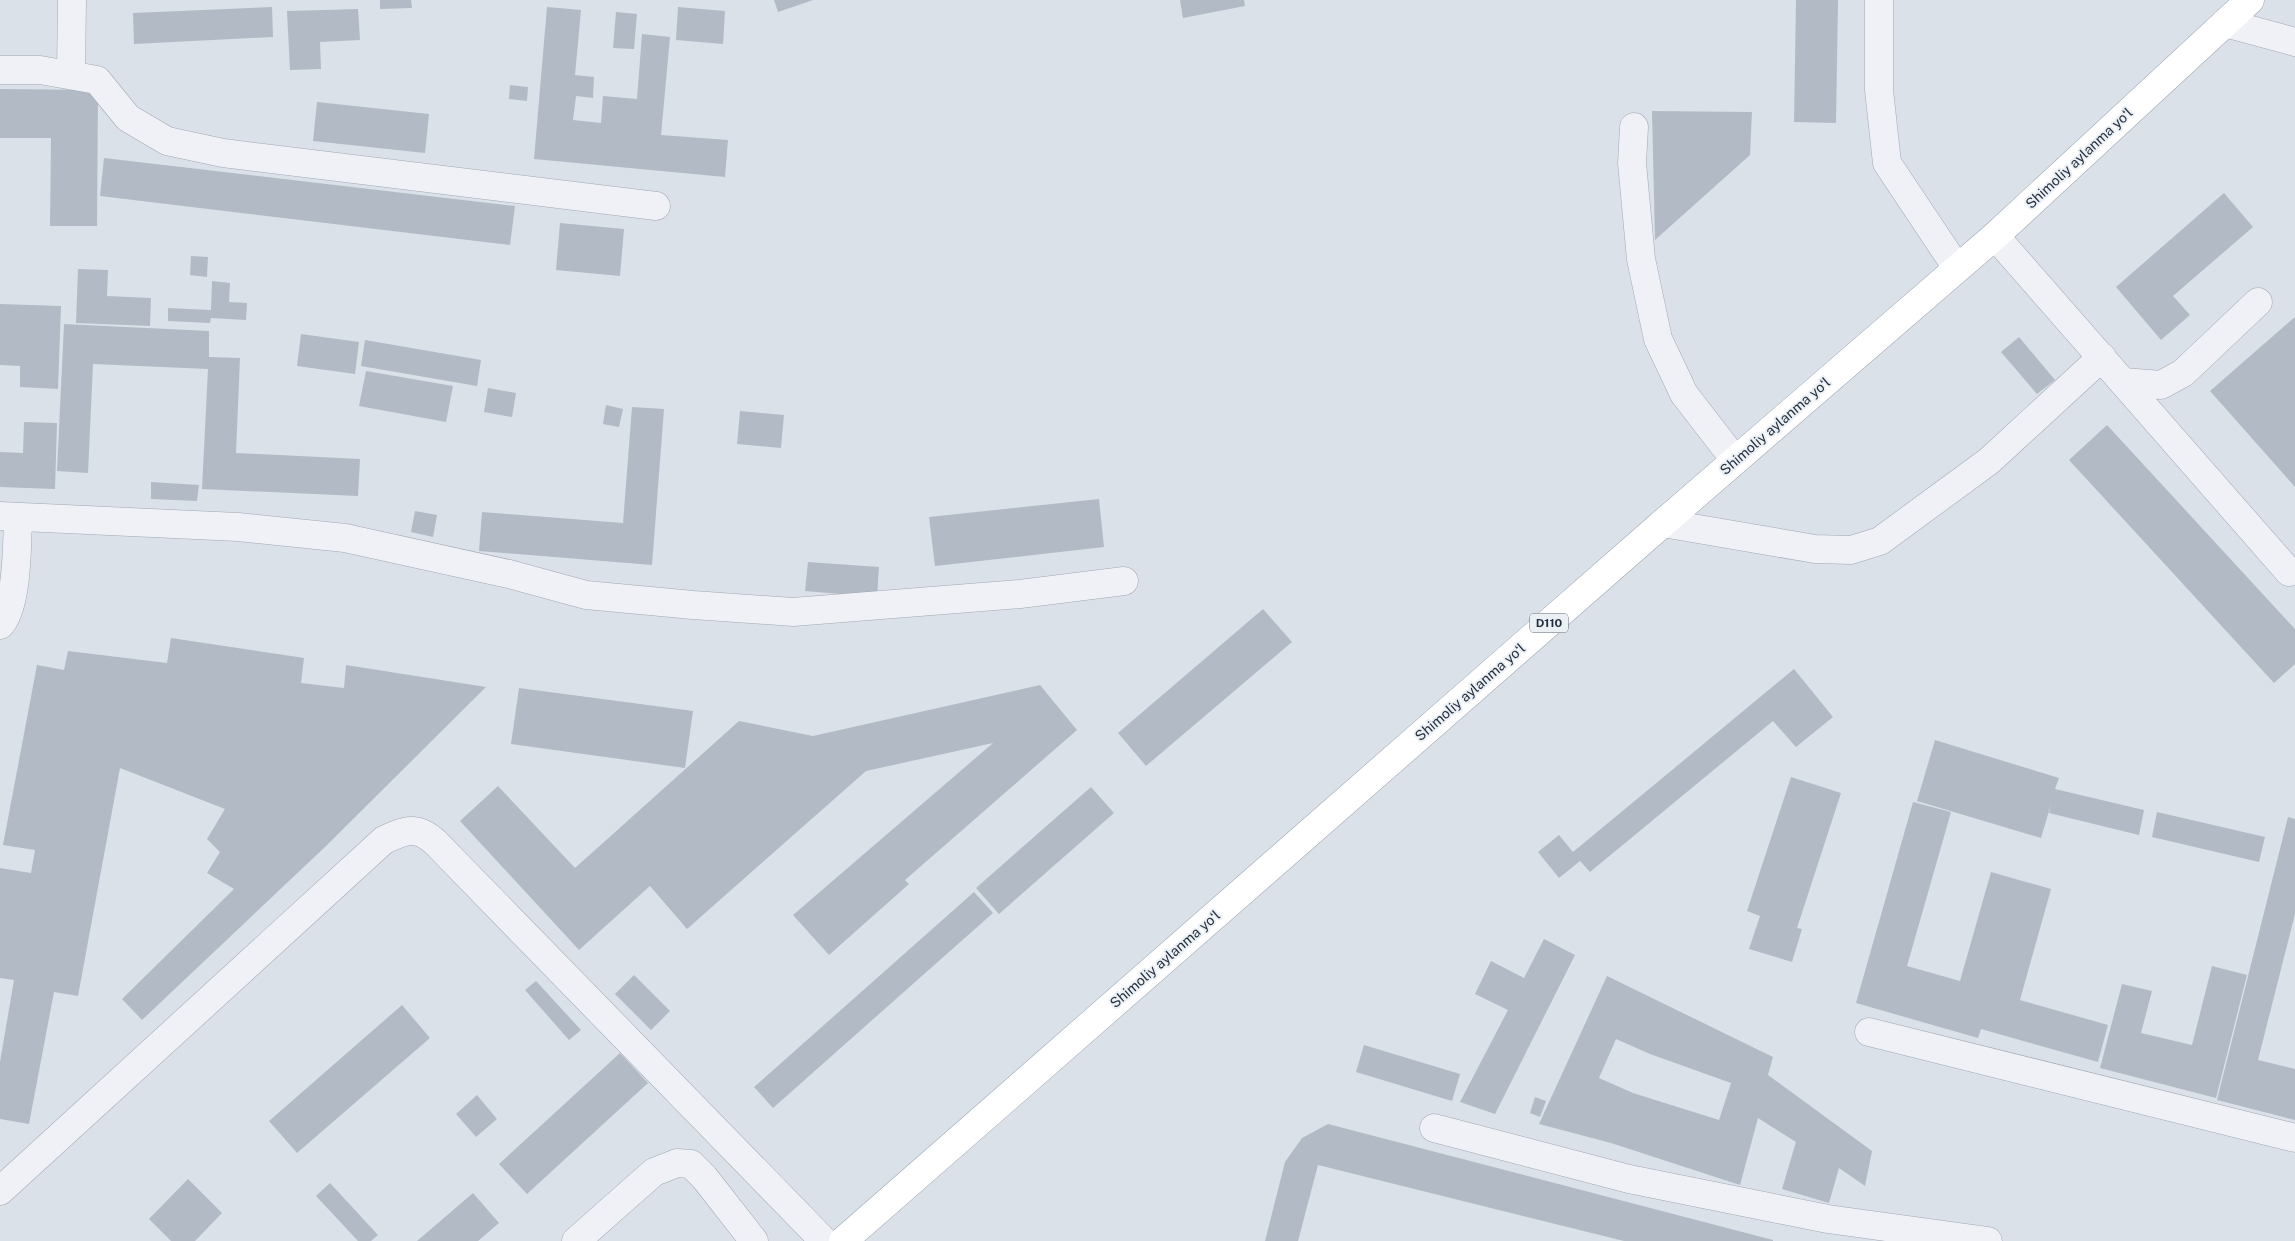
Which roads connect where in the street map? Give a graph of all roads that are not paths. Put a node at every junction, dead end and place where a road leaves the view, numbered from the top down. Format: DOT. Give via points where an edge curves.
graph roads {
  1 [pos="72,0"];
  2 [pos="1879,0"];
  3 [pos="2250,0"];
  4 [pos="2225,23"];
  5 [pos="2295,42"];
  6 [pos="0,70"];
  7 [pos="71,75"];
  8 [pos="1634,127"];
  9 [pos="656,206"];
  10 [pos="1995,236"];
  11 [pos="1957,268"];
  12 [pos="2258,302"];
  13 [pos="2102,357"];
  14 [pos="2123,382"];
  15 [pos="1735,460"];
  16 [pos="9,516"];
  17 [pos="1663,523"];
  18 [pos="2289,572"];
  19 [pos="1124,581"];
  20 [pos="5,618"];
  21 [pos="1868,1032"];
  22 [pos="1434,1128"];
  23 [pos="2295,1138"];
  24 [pos="0,1191"];
  25 [pos="576,1241"];
  26 [pos="754,1241"];
  27 [pos="824,1241"];
  28 [pos="843,1241"];
  29 [pos="1988,1241"];
  1 -- 7 [label="street"];
  2 -- 11 [label="street" via="1879,90 1887,163"];
  3 -- 4 [label="main road, Shimoliy aylanma yoʻl / D110"];
  4 -- 5 [label="street"];
  4 -- 10 [label="main road, Shimoliy aylanma yoʻl / D110"];
  6 -- 7 [label="street" via="40,70"];
  7 -- 9 [label="street" via="97,80 128,118 167,140 223,153"];
  8 -- 15 [label="street" via="1632,163 1641,259 1658,339 1684,394"];
  10 -- 11 [label="main road, Shimoliy aylanma yoʻl / D110"];
  10 -- 13 [label="street"];
  11 -- 15 [label="main road, Shimoliy aylanma yoʻl / D110"];
  12 -- 14 [label="street" via="2183,373 2161,385"];
  13 -- 14 [label="street"];
  13 -- 17 [label="street" via="1989,461 1880,541 1851,550 1815,549"];
  14 -- 18 [label="street"];
  15 -- 17 [label="main road, Shimoliy aylanma yoʻl / D110"];
  16 -- 19 [label="street" via="238,527 345,538 509,574 586,595 784,611 1020,594"];
  16 -- 20 [label="street" via="16,564"];
  17 -- 28 [label="main road, Shimoliy aylanma yoʻl / D110"];
  21 -- 23 [label="street"];
  22 -- 29 [label="street" via="1629,1179 1828,1220"];
  24 -- 27 [label="street" via="384,840 406,830 425,833 436,843"];
  25 -- 26 [label="street" via="654,1172 677,1163 691,1164 704,1177"];
}
